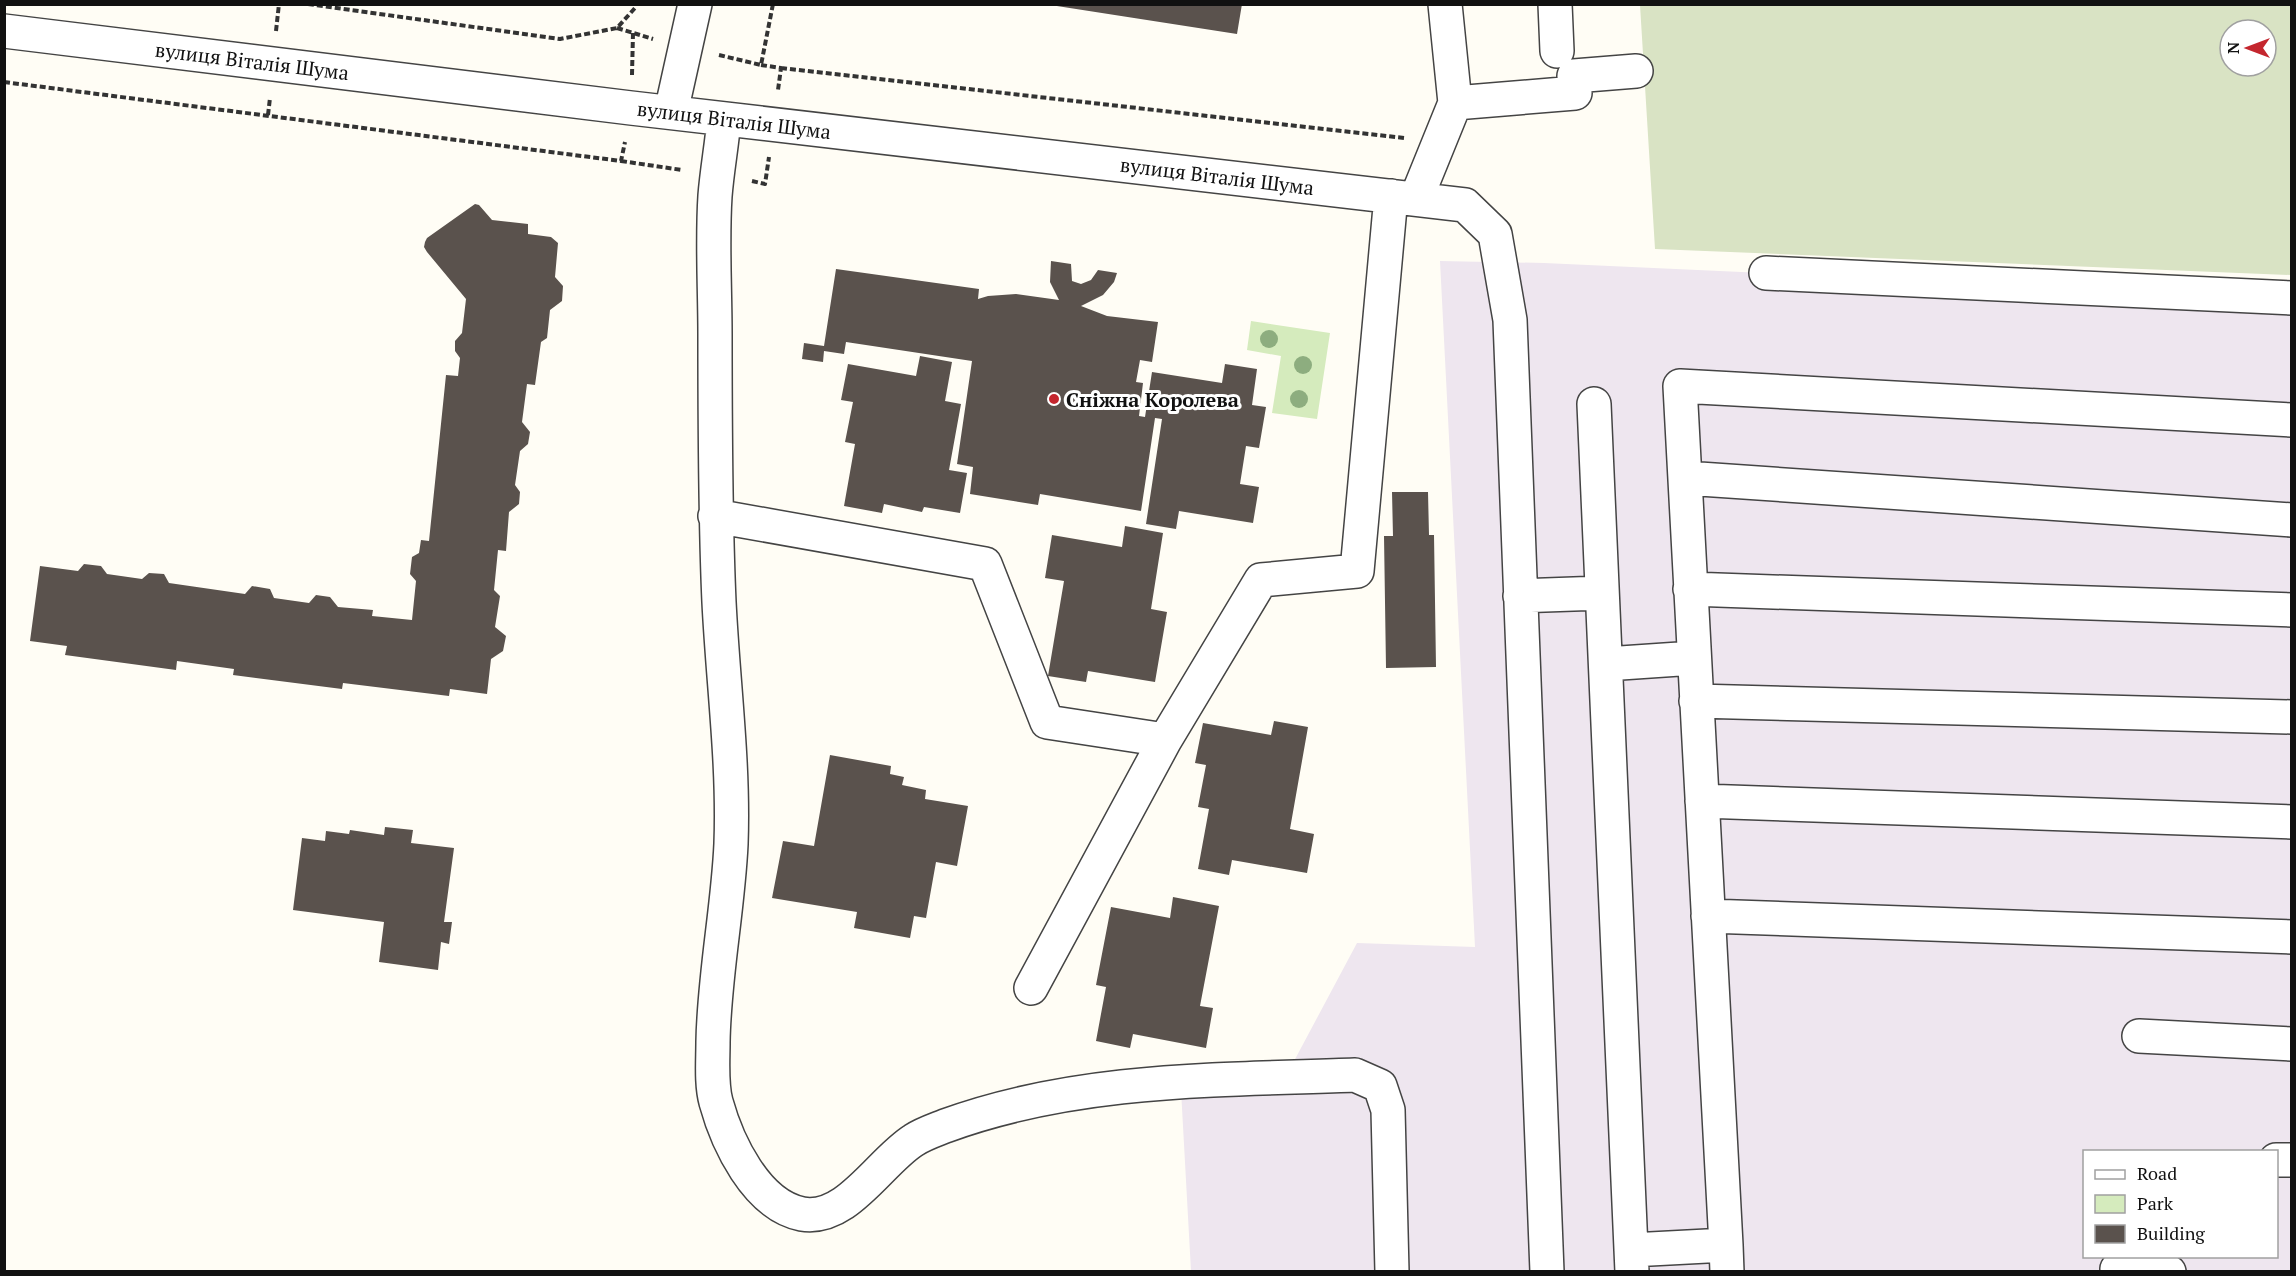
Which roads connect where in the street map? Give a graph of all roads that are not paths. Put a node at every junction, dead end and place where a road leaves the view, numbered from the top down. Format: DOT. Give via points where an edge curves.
graph roads {
  1 [pos="695,4"];
  2 [pos="1445,4"];
  3 [pos="1555,4"];
  4 [pos="4,31"];
  5 [pos="1557,51"];
  6 [pos="1636,71"];
  7 [pos="1455,103"];
  8 [pos="671,112"];
  9 [pos="724,118"];
  10 [pos="1403,197"];
  11 [pos="1766,273"];
  12 [pos="2292,298"];
  13 [pos="1594,404"];
  14 [pos="2292,420"];
  15 [pos="1684,478"];
  16 [pos="715,516"];
  17 [pos="2292,520"];
  18 [pos="1690,589"];
  19 [pos="1602,593"];
  20 [pos="1520,596"];
  21 [pos="2292,610"];
  22 [pos="1694,658"];
  23 [pos="1606,664"];
  24 [pos="1696,701"];
  25 [pos="2292,717"];
  26 [pos="1165,740"];
  27 [pos="1702,801"];
  28 [pos="2292,822"];
  29 [pos="1708,916"];
  30 [pos="2292,937"];
  31 [pos="1031,988"];
  32 [pos="2139,1036"];
  33 [pos="2292,1044"];
  34 [pos="1726,1258"];
  35 [pos="1631,1261"];
  36 [pos="2117,1269"];
  37 [pos="1392,1272"];
  38 [pos="1547,1272"];
  39 [pos="2169,1272"];
  1 -- 8 [label="street"];
  2 -- 7 [label="street"];
  3 -- 5 [label="street"];
  4 -- 8 [label="street, вулиця Віталія Шума"];
  6 -- 7 [label="street" via="1574,76 1575,93"];
  7 -- 10 [label="street"];
  8 -- 9 [label="street, вулиця Віталія Шума"];
  9 -- 10 [label="street, вулиця Віталія Шума"];
  9 -- 16 [label="street" via="715,194"];
  10 -- 20 [label="street, вулиця Віталія Шума" via="1465,205 1495,234 1509,320"];
  10 -- 26 [label="street" via="1357,571 1261,580"];
  11 -- 12 [label="street"];
  13 -- 19 [label="street"];
  14 -- 15 [label="street" via="1680,386"];
  15 -- 17 [label="street"];
  15 -- 18 [label="street"];
  16 -- 26 [label="street" via="985,564 1047,722"];
  16 -- 37 [label="street" via="731,761 731,845 713,1011 715,1099 742,1164 754,1181 783,1206 814,1215 853,1196 914,1140 1003,1108 1069,1094 1178,1081 1355,1075 1380,1086 1388,1110"];
  18 -- 21 [label="street"];
  18 -- 22 [label="street"];
  19 -- 20 [label="street"];
  19 -- 23 [label="street"];
  20 -- 38 [label="street"];
  22 -- 23 [label="street"];
  22 -- 24 [label="street"];
  23 -- 35 [label="street"];
  24 -- 25 [label="street"];
  24 -- 27 [label="street"];
  26 -- 31 [label="street"];
  27 -- 28 [label="street"];
  27 -- 29 [label="street"];
  29 -- 30 [label="street"];
  29 -- 34 [label="street"];
  32 -- 33 [label="street"];
  34 -- 35 [label="street"];
  36 -- 39 [label="street"];
}
